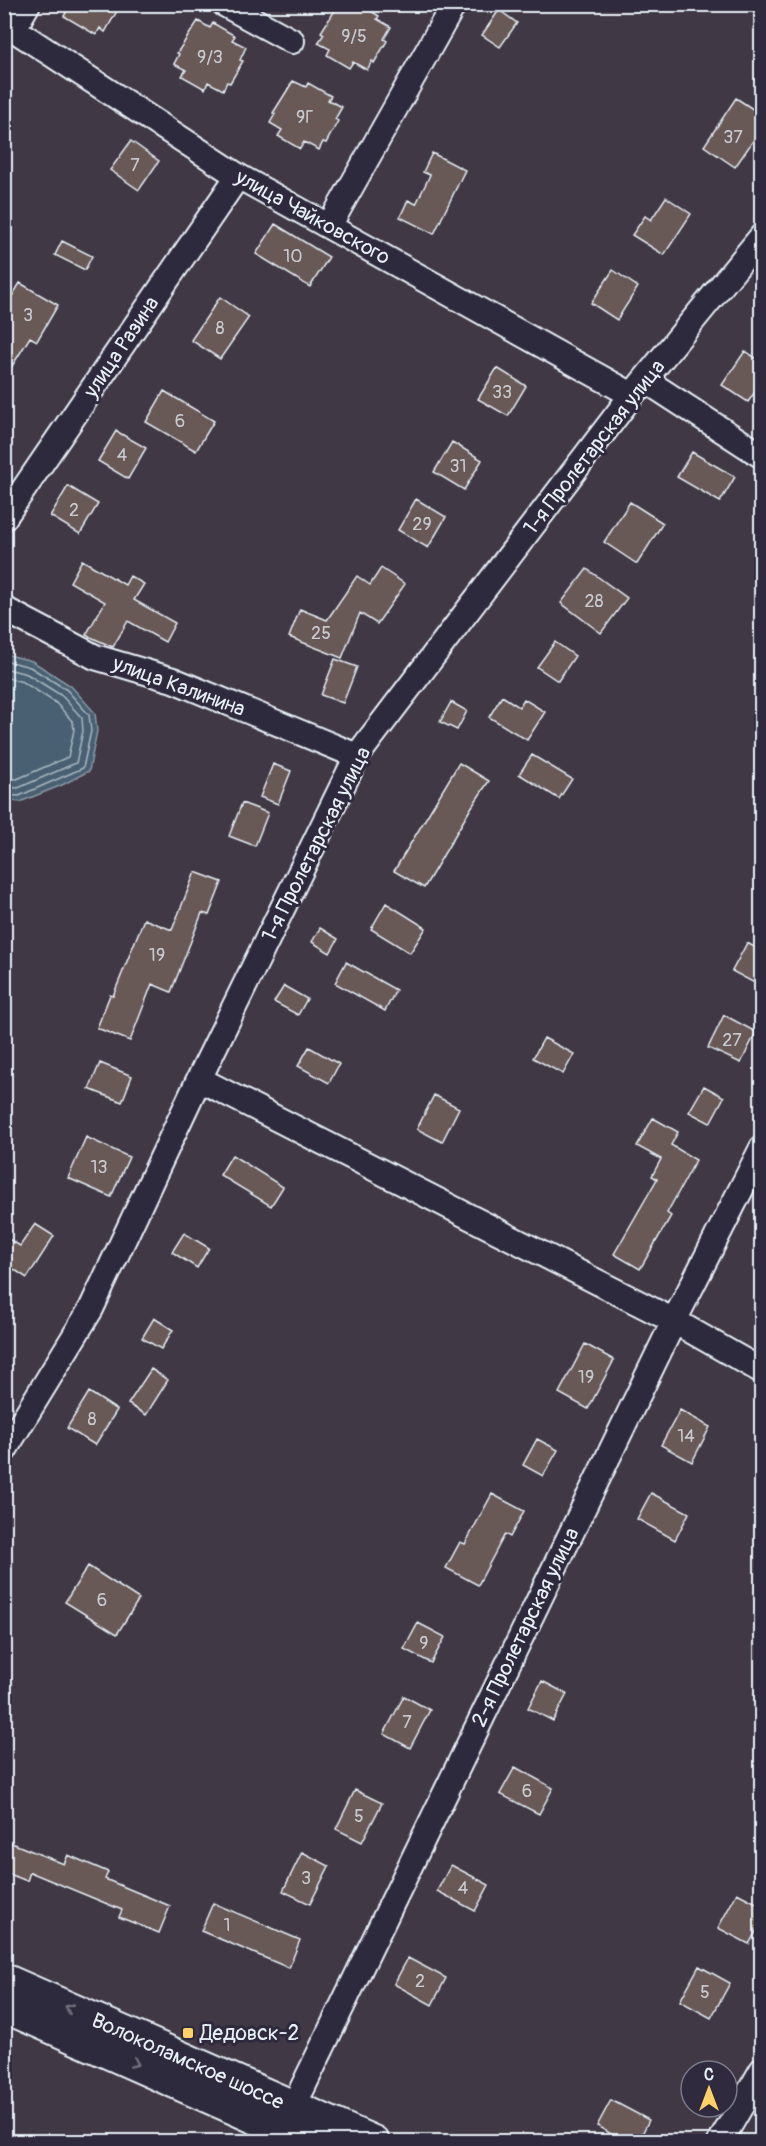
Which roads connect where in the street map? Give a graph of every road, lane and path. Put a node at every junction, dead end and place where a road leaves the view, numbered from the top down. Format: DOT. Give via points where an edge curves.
graph roads {
  1 [pos="28,4"];
  2 [pos="224,4"];
  3 [pos="454,4"];
  4 [pos="9,27"];
  5 [pos="292,41"];
  6 [pos="238,176"];
  7 [pos="329,226"];
  8 [pos="762,236"];
  9 [pos="639,387"];
  10 [pos="762,456"];
  11 [pos="4,518"];
  12 [pos="4,609"];
  13 [pos="357,756"];
  14 [pos="199,1079"];
  15 [pos="762,1148"];
  16 [pos="674,1321"];
  17 [pos="762,1371"];
  18 [pos="4,1451"];
  19 [pos="4,1980"];
  20 [pos="4,2006"];
  21 [pos="762,2070"];
  22 [pos="291,2130"];
  23 [pos="373,2142"];
  24 [pos="720,2142"];
  1 -- 4 [label="street"];
  2 -- 5 [label="street"];
  3 -- 7 [label="street"];
  4 -- 6 [label="street, улица Чайковского"];
  6 -- 7 [label="street, улица Чайковского"];
  6 -- 11 [label="street, улица Разина"];
  7 -- 9 [label="street, улица Чайковского"];
  8 -- 9 [label="street, 1-я Пролетарская улица"];
  9 -- 10 [label="street, улица Чайковского"];
  9 -- 13 [label="street, 1-я Пролетарская улица"];
  12 -- 13 [label="street, улица Калинина" via="95,657 173,680"];
  13 -- 14 [label="street, 1-я Пролетарская улица"];
  14 -- 16 [label="street"];
  14 -- 18 [label="street, 1-я Пролетарская улица" via="91,1310"];
  15 -- 16 [label="street, 2-я Пролетарская улица"];
  16 -- 17 [label="street"];
  16 -- 22 [label="street, 2-я Пролетарская улица"];
  22 -- 19 [label="main road, Волоколамское шоссе, one-way"];
  20 -- 22 [label="main road, Волоколамское шоссе, one-way"];
  21 -- 24 [label="street"];
  22 -- 23 [label="main road, Волоколамское шоссе"];
}
